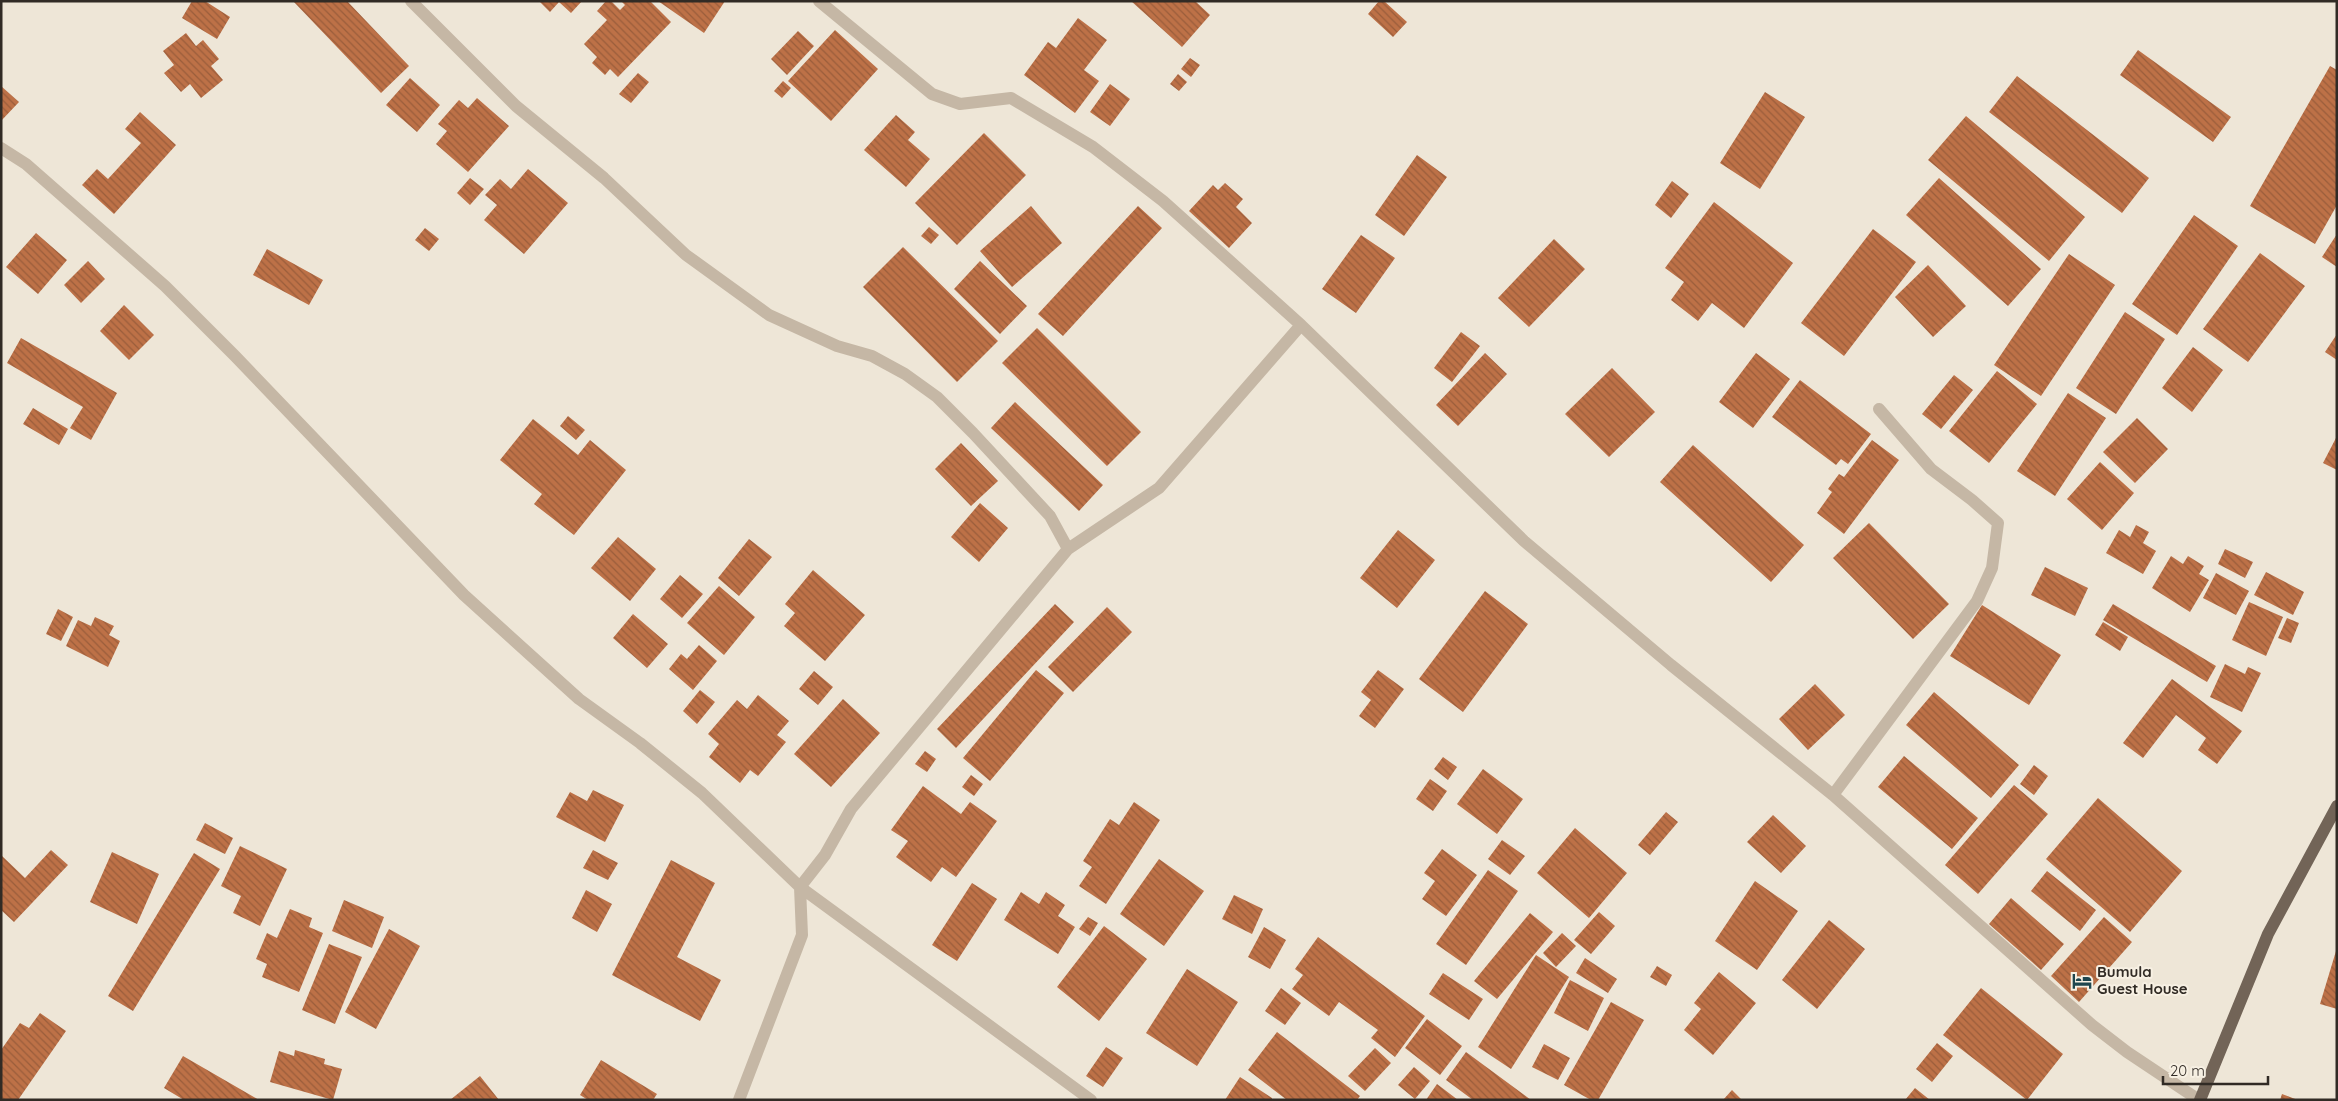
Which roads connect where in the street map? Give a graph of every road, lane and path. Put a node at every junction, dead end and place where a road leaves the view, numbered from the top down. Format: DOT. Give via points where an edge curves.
graph roads {
  1 [pos="411,1"];
  2 [pos="819,1"];
  3 [pos="1,148"];
  4 [pos="1301,325"];
  5 [pos="1879,409"];
  6 [pos="1068,550"];
  7 [pos="1832,795"];
  8 [pos="2337,806"];
  9 [pos="800,887"];
  10 [pos="739,1100"];
  11 [pos="1091,1100"];
  12 [pos="2200,1100"];
  1 -- 6 [label="street" via="516,106 604,178 686,255 769,315 837,346 872,356 905,374 936,397 1050,516"];
  2 -- 4 [label="street" via="932,94 960,104 1011,98 1093,147 1163,201"];
  3 -- 9 [label="street" via="26,164 165,286 464,595 579,699 702,792"];
  4 -- 6 [label="street" via="1159,488"];
  4 -- 7 [label="street" via="1524,541"];
  5 -- 7 [label="street" via="1931,469 1998,523 1992,568 1977,601"];
  6 -- 9 [label="street" via="852,809 825,855"];
  7 -- 12 [label="street" via="2092,1025"];
  8 -- 12 [label="main road" via="2268,934"];
  9 -- 10 [label="street" via="802,936"];
  9 -- 11 [label="street"];
}
